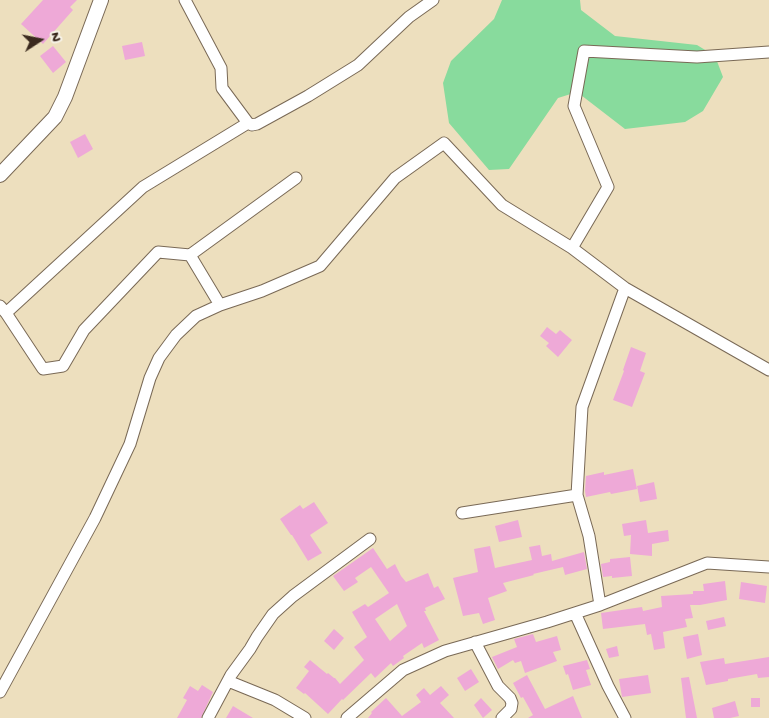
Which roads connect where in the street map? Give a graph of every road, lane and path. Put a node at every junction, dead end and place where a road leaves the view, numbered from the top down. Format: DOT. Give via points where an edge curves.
graph roads {
  1 [pos="100,0"];
  2 [pos="185,0"];
  3 [pos="433,0"];
  4 [pos="769,52"];
  5 [pos="248,123"];
  6 [pos="0,175"];
  7 [pos="296,178"];
  8 [pos="572,248"];
  9 [pos="190,255"];
  10 [pos="625,288"];
  11 [pos="220,306"];
  12 [pos="3,309"];
  13 [pos="769,370"];
  14 [pos="577,495"];
  15 [pos="462,513"];
  16 [pos="370,539"];
  17 [pos="769,567"];
  18 [pos="600,605"];
  19 [pos="574,613"];
  20 [pos="475,642"];
  21 [pos="228,680"];
  22 [pos="1,689"];
  23 [pos="208,718"];
  24 [pos="305,718"];
  25 [pos="347,718"];
  26 [pos="502,718"];
  27 [pos="625,718"];
  1 -- 6 [label="street" via="55,118"];
  2 -- 5 [label="street" via="221,68 222,88"];
  3 -- 5 [label="street" via="409,17 358,65 257,124"];
  4 -- 8 [label="street" via="696,57 584,51 574,106 608,187"];
  5 -- 12 [label="street" via="143,187"];
  7 -- 9 [label="street"];
  8 -- 10 [label="street"];
  8 -- 11 [label="street" via="502,205 444,143 395,178 320,266"];
  9 -- 11 [label="street"];
  9 -- 12 [label="street" via="158,252 84,330 63,366 43,369"];
  10 -- 13 [label="street"];
  10 -- 14 [label="street" via="582,407"];
  11 -- 22 [label="street" via="196,316 159,358 130,444 95,518"];
  14 -- 15 [label="street"];
  14 -- 18 [label="street" via="589,536"];
  16 -- 21 [label="street" via="273,614"];
  17 -- 18 [label="street" via="707,563"];
  18 -- 19 [label="street"];
  19 -- 20 [label="street"];
  19 -- 27 [label="street"];
  20 -- 25 [label="street" via="403,670"];
  20 -- 26 [label="street" via="498,686 512,703"];
  21 -- 23 [label="street"];
  21 -- 24 [label="street" via="275,700"];
}
